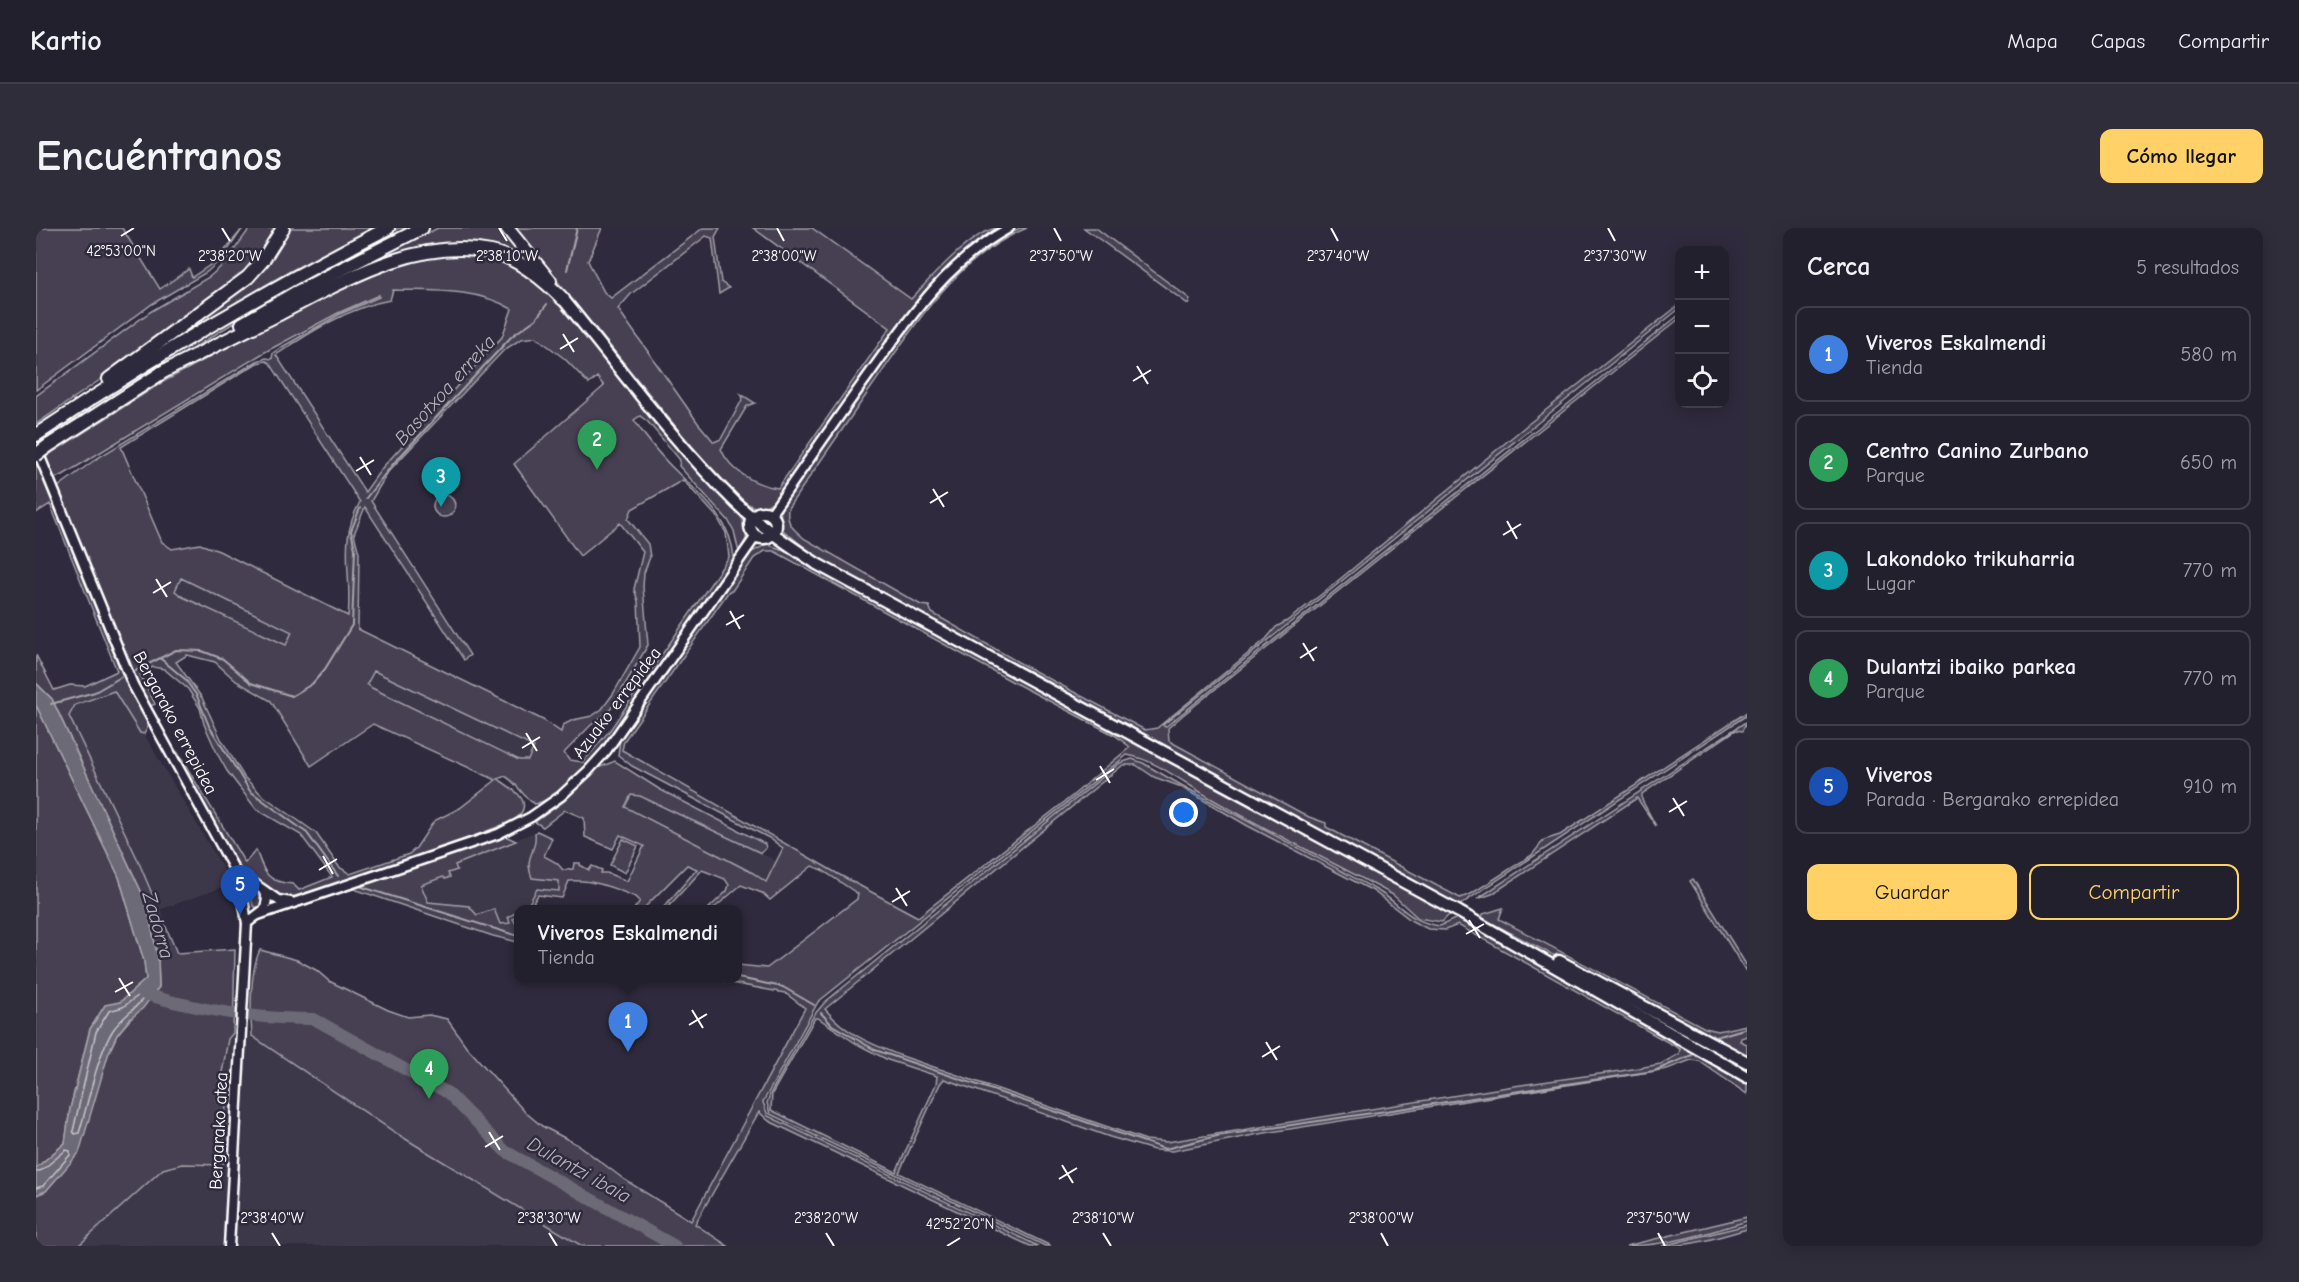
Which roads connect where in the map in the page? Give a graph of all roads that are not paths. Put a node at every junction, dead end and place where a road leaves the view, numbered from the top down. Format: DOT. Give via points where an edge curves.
graph roads {
  1 [pos="283,228"];
  2 [pos="388,228"];
  3 [pos="422,228"];
  4 [pos="507,228"];
  5 [pos="1009,228"];
  6 [pos="563,299"];
  7 [pos="161,373"];
  8 [pos="40,432"];
  9 [pos="42,447"];
  10 [pos="36,455"];
  11 [pos="770,515"];
  12 [pos="752,517"];
  13 [pos="773,534"];
  14 [pos="756,536"];
  15 [pos="240,880"];
  16 [pos="263,889"];
  17 [pos="295,902"];
  18 [pos="258,915"];
  19 [pos="1469,918"];
  20 [pos="247,923"];
  21 [pos="241,1018"];
  22 [pos="1747,1062"];
  23 [pos="1747,1077"];
  24 [pos="229,1246"];
  1 -- 8 [label="highway" via="248,277"];
  2 -- 8 [label="highway" via="226,316"];
  3 -- 7 [label="highway" via="297,292"];
  4 -- 6 [label="highway"];
  5 -- 11 [label="street" via="978,247 933,288"];
  6 -- 7 [label="highway" via="527,269 493,253 437,250 374,269"];
  6 -- 12 [label="main road" via="691,454"];
  7 -- 9 [label="highway"];
  9 -- 10 [label="highway, bridge"];
  9 -- 15 [label="street, Bergarako errepidea" via="133,685"];
  11 -- 12 [label="main road"];
  11 -- 13 [label="main road" via="776,524"];
  12 -- 13 [label="main road"];
  12 -- 14 [label="main road" via="751,531"];
  13 -- 14 [label="main road"];
  13 -- 19 [label="main road" via="817,564"];
  14 -- 17 [label="street, Azuako errepidea" via="621,731 561,796 498,834"];
  15 -- 16 [label="street"];
  15 -- 20 [label="street, Bergarako errepidea"];
  16 -- 17 [label="street" via="278,900"];
  16 -- 18 [label="street" via="267,904"];
  17 -- 18 [label="street, Azuako errepidea"];
  18 -- 20 [label="street, Azuako errepidea"];
  19 -- 22 [label="main road"];
  19 -- 23 [label="main road"];
  20 -- 21 [label="street, Bergarako errepidea"];
  21 -- 24 [label="street, Bergarako atea"];
}
